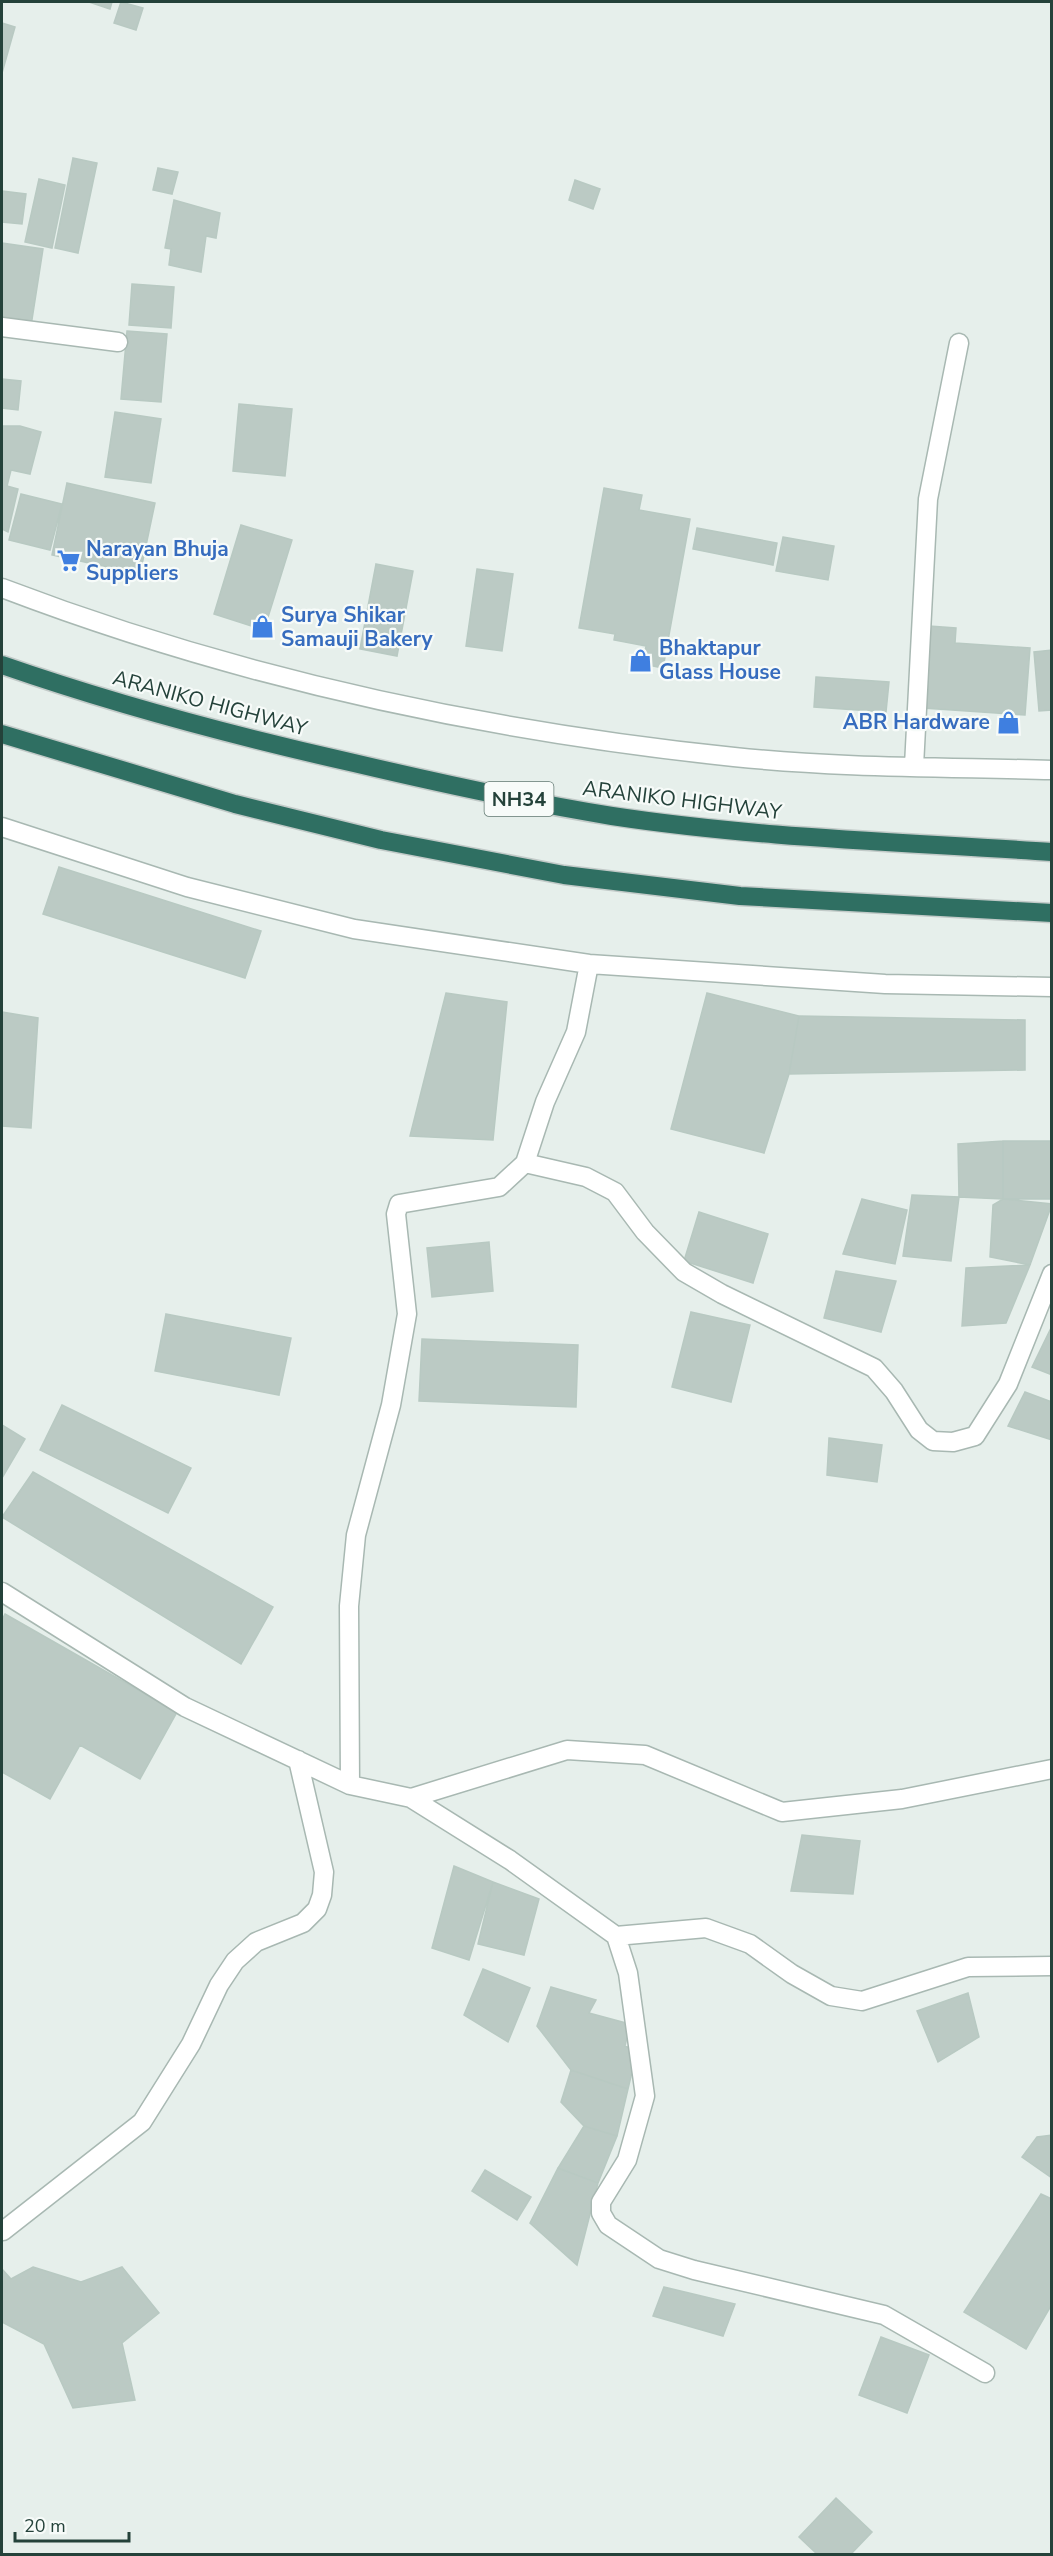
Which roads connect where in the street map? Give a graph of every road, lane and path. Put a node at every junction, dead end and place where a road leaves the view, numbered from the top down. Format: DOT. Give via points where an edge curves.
graph roads {
  1 [pos="2,327"];
  2 [pos="118,342"];
  3 [pos="959,343"];
  4 [pos="2,588"];
  5 [pos="2,665"];
  6 [pos="2,734"];
  7 [pos="914,766"];
  8 [pos="1052,770"];
  9 [pos="2,827"];
  10 [pos="1052,852"];
  11 [pos="1052,913"];
  12 [pos="589,964"];
  13 [pos="1052,987"];
  14 [pos="525,1163"];
  15 [pos="1052,1274"];
  16 [pos="2,1592"];
  17 [pos="298,1760"];
  18 [pos="1052,1769"];
  19 [pos="350,1785"];
  20 [pos="411,1798"];
  21 [pos="616,1936"];
  22 [pos="1052,1966"];
  23 [pos="3,2231"];
  24 [pos="985,2373"];
  1 -- 2 [label="street"];
  3 -- 7 [label="street" via="928,499"];
  4 -- 7 [label="street" via="94,623 257,669 441,713 611,743 726,756"];
  5 -- 10 [label="highway, ARANIKO HIGHWAY / NH34" via="82,693 207,728 468,790 613,816 767,834"];
  6 -- 11 [label="highway" via="235,804 381,840 564,875 740,896"];
  7 -- 8 [label="street"];
  9 -- 12 [label="street" via="187,887 354,929"];
  12 -- 13 [label="street" via="885,984"];
  12 -- 14 [label="street" via="576,1032 545,1102"];
  14 -- 15 [label="street" via="586,1177 615,1192 645,1232 684,1272 874,1368 920,1430 933,1441 953,1442 975,1436 1008,1384"];
  14 -- 19 [label="street" via="499,1187 410,1200 399,1204 396,1214 407,1314 391,1405 356,1535 349,1606"];
  16 -- 17 [label="street" via="186,1707"];
  17 -- 19 [label="street"];
  17 -- 23 [label="street" via="324,1872 316,1910 303,1923 256,1942 235,1961 141,2122"];
  18 -- 20 [label="street" via="902,1799 782,1812 645,1755 567,1750"];
  19 -- 20 [label="street"];
  20 -- 21 [label="street" via="510,1860"];
  21 -- 22 [label="street" via="706,1928 750,1944 831,1996 862,2001 968,1967"];
  21 -- 24 [label="street" via="628,1973 645,2096 627,2160 601,2202 601,2213 608,2225 659,2259 885,2315"];
}
